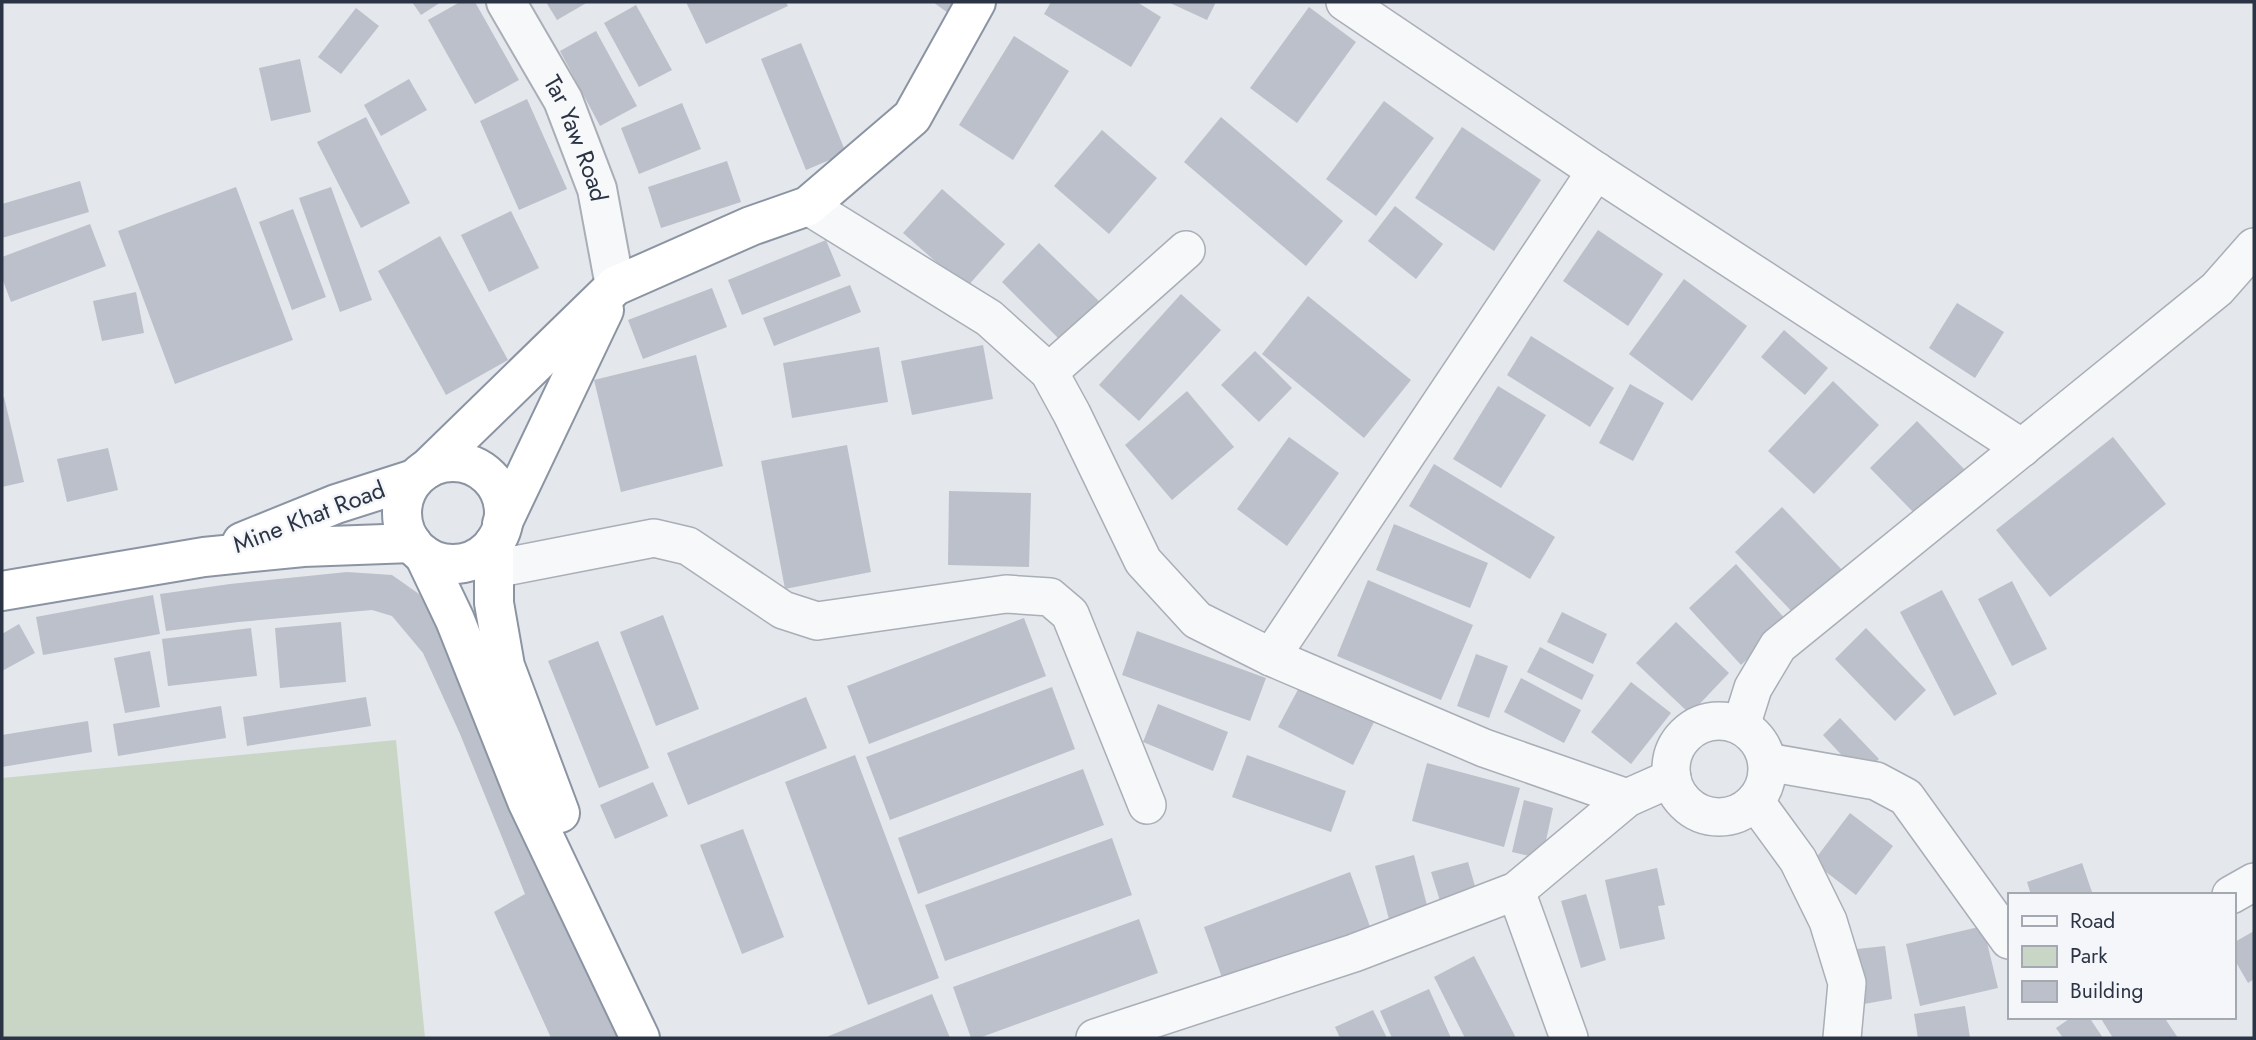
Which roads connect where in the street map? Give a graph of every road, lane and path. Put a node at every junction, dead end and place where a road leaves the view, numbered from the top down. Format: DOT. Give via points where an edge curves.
graph roads {
  1 [pos="506,2"];
  2 [pos="976,2"];
  3 [pos="1345,2"];
  4 [pos="1596,171"];
  5 [pos="808,206"];
  6 [pos="2254,247"];
  7 [pos="1186,250"];
  8 [pos="615,286"];
  9 [pos="1049,372"];
  10 [pos="2022,448"];
  11 [pos="420,474"];
  12 [pos="497,545"];
  13 [pos="418,549"];
  14 [pos="204,557"];
  15 [pos="2,591"];
  16 [pos="1271,656"];
  17 [pos="1741,726"];
  18 [pos="1766,762"];
  19 [pos="1672,778"];
  20 [pos="1628,798"];
  21 [pos="1755,801"];
  22 [pos="1147,805"];
  23 [pos="2254,882"];
  24 [pos="1516,891"];
  25 [pos="2235,893"];
  26 [pos="2008,939"];
  27 [pos="642,1038"];
  28 [pos="1095,1038"];
  29 [pos="1569,1038"];
  30 [pos="1842,1038"];
  1 -- 8 [label="street, Tar Yaw Road" via="563,100 597,189"];
  2 -- 5 [label="highway" via="912,117"];
  3 -- 4 [label="street"];
  4 -- 10 [label="street"];
  4 -- 16 [label="street"];
  5 -- 8 [label="highway"];
  5 -- 9 [label="street" via="989,318"];
  6 -- 10 [label="street" via="2217,289"];
  7 -- 9 [label="street"];
  8 -- 11 [label="highway"];
  8 -- 12 [label="highway"];
  9 -- 16 [label="street" via="1143,561 1197,620"];
  10 -- 17 [label="street" via="1778,646 1753,688"];
  11 -- 12 [label="highway" via="440,463 455,462 483,472 493,482 503,509"];
  11 -- 13 [label="highway" via="406,491 402,518"];
  11 -- 14 [label="highway, Mine Khat Road"];
  12 -- 13 [label="highway" via="449,564"];
  12 -- 22 [label="street" via="654,538 688,546 783,610 817,621 1006,594 1050,597 1070,614"];
  12 -- 27 [label="highway" via="494,603 505,666"];
  13 -- 14 [label="highway, Mine Khat Road" via="303,547"];
  13 -- 27 [label="highway" via="455,620 527,801"];
  14 -- 15 [label="highway, Mine Khat Road"];
  16 -- 20 [label="street" via="1484,748"];
  17 -- 18 [label="street" via="1761,746"];
  17 -- 19 [label="street" via="1715,721 1690,731 1672,758"];
  18 -- 21 [label="street" via="1767,774"];
  18 -- 26 [label="street" via="1876,782 1906,797"];
  19 -- 20 [label="street"];
  19 -- 21 [label="street" via="1687,805 1702,814 1729,817"];
  20 -- 24 [label="street"];
  21 -- 30 [label="street" via="1797,860 1828,921 1847,982"];
  23 -- 25 [label="street"];
  24 -- 28 [label="street" via="1354,953"];
  24 -- 29 [label="street"];
}
